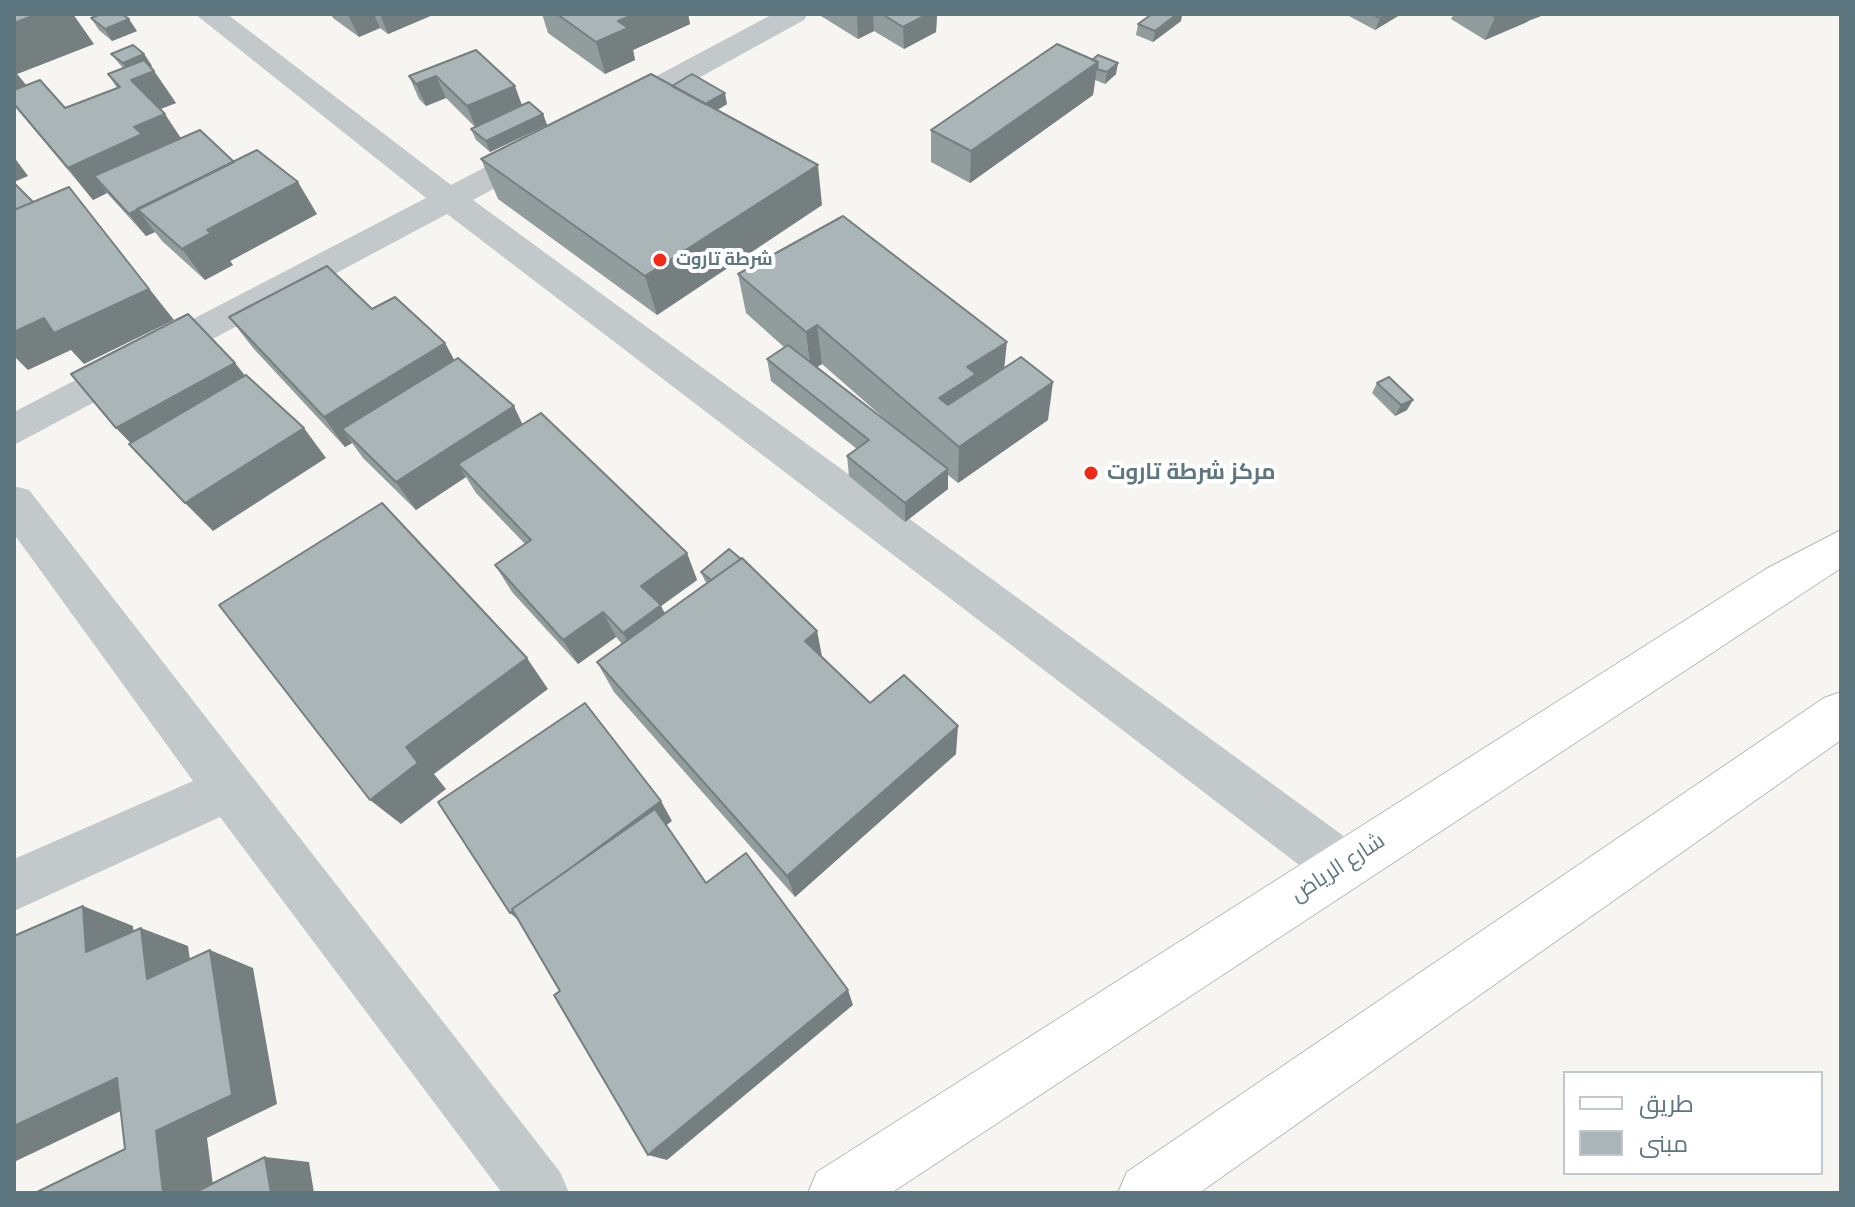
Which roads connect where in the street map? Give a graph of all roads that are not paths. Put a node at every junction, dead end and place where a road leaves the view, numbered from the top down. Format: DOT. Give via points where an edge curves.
graph roads {
  1 [pos="209,14"];
  2 [pos="773,18"];
  3 [pos="590,124"];
  4 [pos="562,139"];
  5 [pos="450,200"];
  6 [pos="14,430"];
  7 [pos="14,502"];
  8 [pos="1841,547"];
  9 [pos="1841,713"];
  10 [pos="228,789"];
  11 [pos="1342,866"];
  12 [pos="14,885"];
  13 [pos="539,1193"];
  14 [pos="838,1193"];
  15 [pos="1148,1193"];
  1 -- 5 [label="street"];
  2 -- 3 [label="street"];
  4 -- 5 [label="street"];
  5 -- 6 [label="street"];
  5 -- 11 [label="street"];
  7 -- 10 [label="street"];
  8 -- 11 [label="main road, شارع الرياض"];
  9 -- 15 [label="main road"];
  10 -- 12 [label="street"];
  10 -- 13 [label="street"];
  11 -- 14 [label="main road, شارع الرياض"];
}
